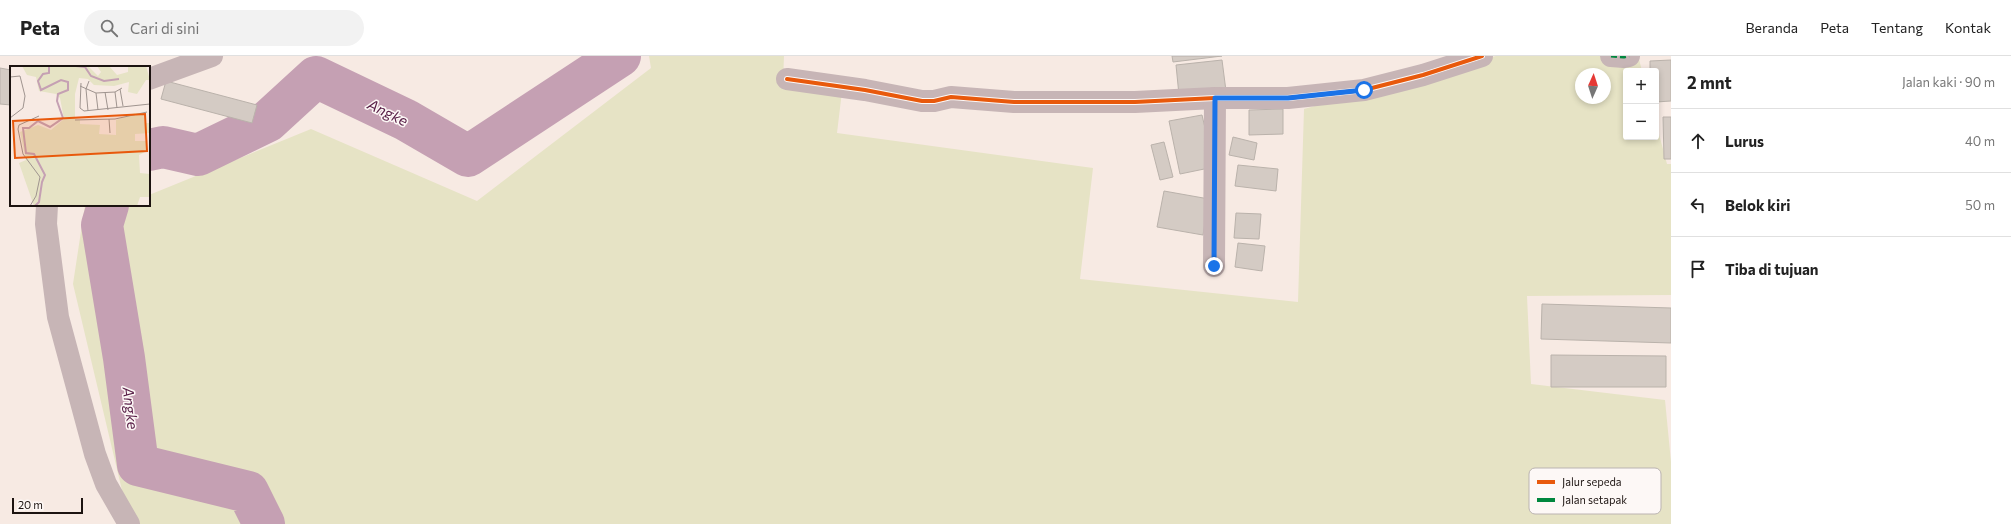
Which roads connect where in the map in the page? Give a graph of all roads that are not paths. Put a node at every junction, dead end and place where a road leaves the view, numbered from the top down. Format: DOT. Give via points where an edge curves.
graph roads {
  1 [pos="212,56"];
  2 [pos="1482,56"];
  3 [pos="1611,56"];
  4 [pos="1629,56"];
  5 [pos="150,79"];
  6 [pos="787,79"];
  7 [pos="1215,98"];
  8 [pos="47,206"];
  9 [pos="1214,266"];
  10 [pos="129,524"];
  1 -- 5 [label="street"];
  2 -- 7 [label="street" via="1364,90 1288,98"];
  3 -- 4 [label="street"];
  6 -- 7 [label="street" via="922,101 951,97 1014,102 1135,102"];
  7 -- 9 [label="street"];
  8 -- 10 [label="street" via="46,224 58,316 95,454 106,484"];
}
